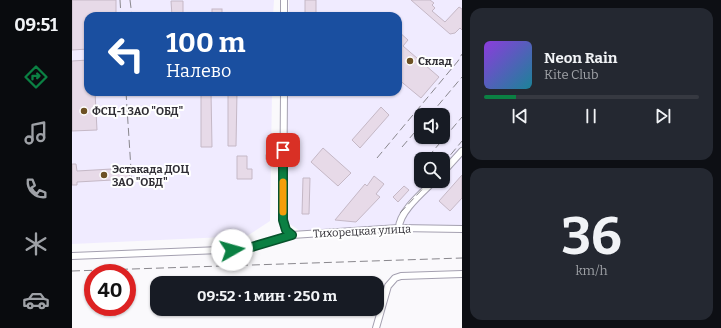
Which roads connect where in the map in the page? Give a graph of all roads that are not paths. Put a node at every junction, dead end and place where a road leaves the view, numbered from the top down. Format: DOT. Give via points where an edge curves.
graph roads {
  1 [pos="284,0"];
  2 [pos="284,12"];
  3 [pos="284,96"];
  4 [pos="462,151"];
  5 [pos="450,164"];
  6 [pos="427,188"];
  7 [pos="399,228"];
  8 [pos="462,229"];
  9 [pos="292,235"];
  10 [pos="72,256"];
  11 [pos="462,274"];
  12 [pos="376,328"];
  1 -- 2 [label="street"];
  3 -- 9 [label="street" via="283,220 286,230"];
  4 -- 5 [label="street"];
  6 -- 7 [label="street" via="407,209 400,220"];
  7 -- 8 [label="street, Тихорецкая улица"];
  7 -- 9 [label="street, Тихорецкая улица"];
  9 -- 10 [label="street, Тихорецкая улица" via="245,249"];
  11 -- 12 [label="street" via="395,278 388,286"];
}
